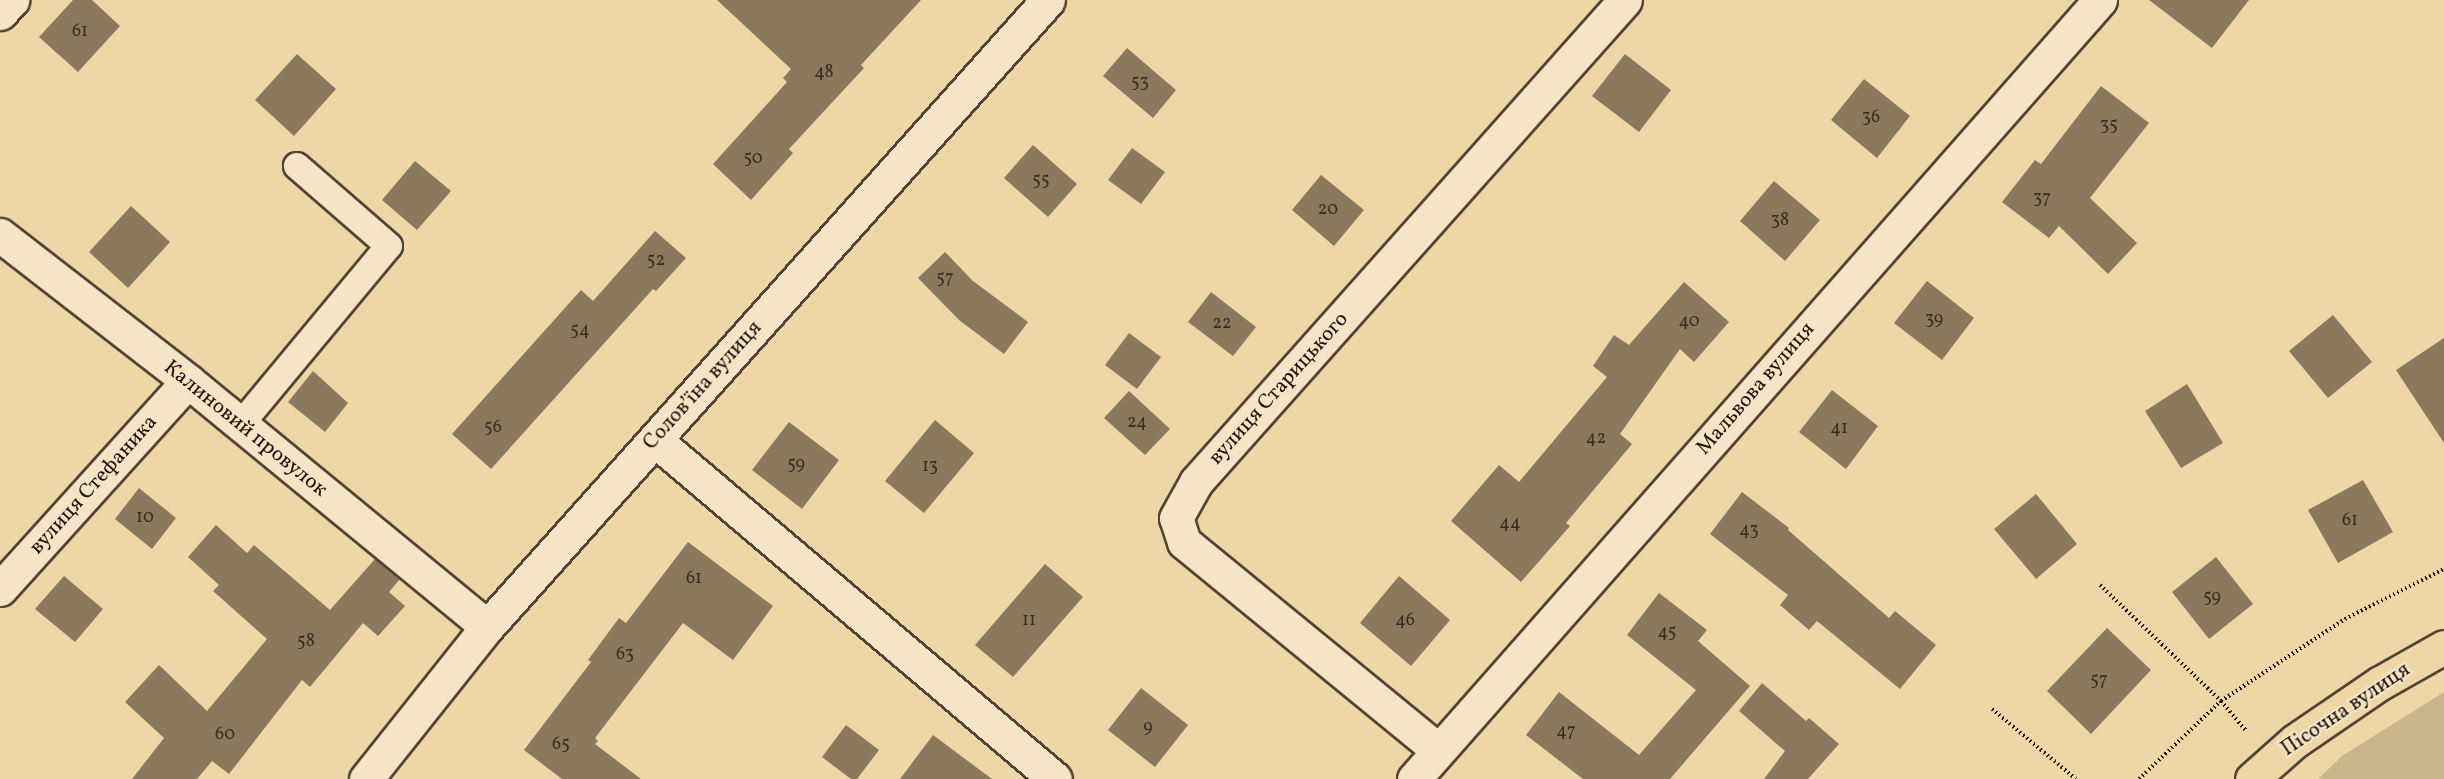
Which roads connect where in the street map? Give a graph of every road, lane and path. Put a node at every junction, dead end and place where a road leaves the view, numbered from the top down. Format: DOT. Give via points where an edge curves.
graph roads {
  1 [pos="12,0"];
  2 [pos="1048,0"];
  3 [pos="1625,0"];
  4 [pos="2100,0"];
  5 [pos="0,14"];
  6 [pos="297,166"];
  7 [pos="0,235"];
  8 [pos="188,381"];
  9 [pos="241,424"];
  10 [pos="655,440"];
  11 [pos="2444,569"];
  12 [pos="2100,585"];
  13 [pos="0,589"];
  14 [pos="488,627"];
  15 [pos="2444,647"];
  16 [pos="2221,701"];
  17 [pos="1992,709"];
  18 [pos="1438,750"];
  19 [pos="2261,770"];
  20 [pos="366,779"];
  21 [pos="1055,779"];
  22 [pos="1414,779"];
  23 [pos="2076,779"];
  24 [pos="2139,779"];
  1 -- 5 [label="street"];
  2 -- 10 [label="street, Соловʼїна вулиця"];
  3 -- 18 [label="street, вулиця Старицького" via="1196,483 1176,519 1184,542"];
  4 -- 18 [label="street, Мальвова вулиця"];
  6 -- 9 [label="lane" via="389,246"];
  7 -- 8 [label="street, Калиновий провулок"];
  8 -- 9 [label="street, Калиновий провулок"];
  8 -- 13 [label="street, вулиця Стефаника"];
  9 -- 14 [label="street, Калиновий провулок"];
  10 -- 14 [label="street, Соловʼїна вулиця"];
  10 -- 21 [label="street"];
  11 -- 16 [label="path" via="2345,619"];
  12 -- 16 [label="path"];
  14 -- 20 [label="street, Соловʼїна вулиця"];
  15 -- 19 [label="main road, Пісочна вулиця" via="2380,683 2295,741"];
  16 -- 19 [label="path"];
  16 -- 24 [label="path"];
  17 -- 23 [label="path"];
  18 -- 22 [label="street, Мальвова вулиця"];
}
